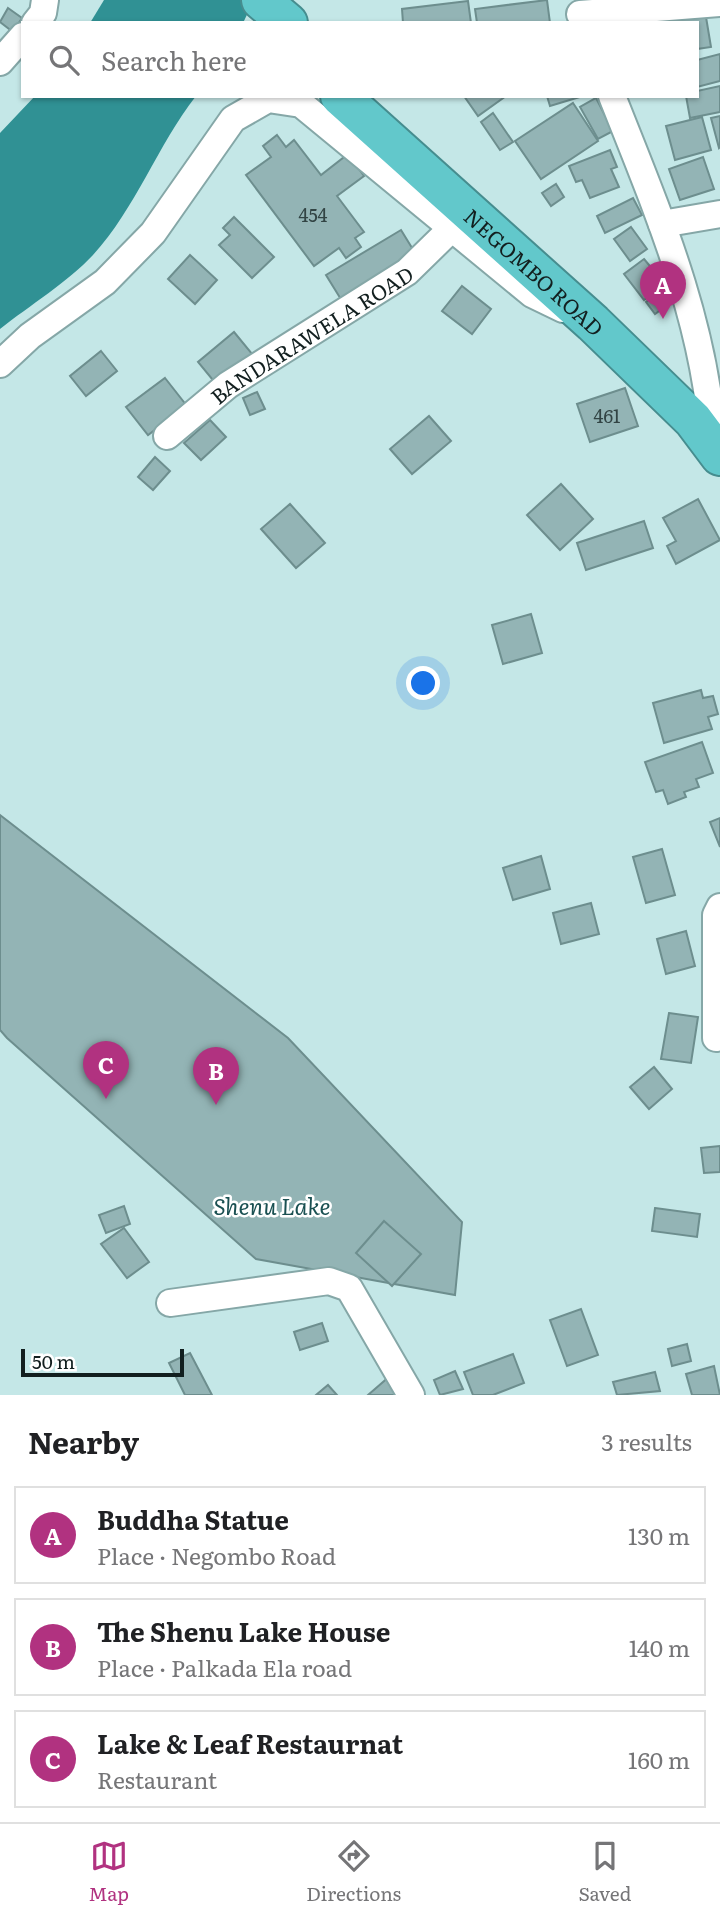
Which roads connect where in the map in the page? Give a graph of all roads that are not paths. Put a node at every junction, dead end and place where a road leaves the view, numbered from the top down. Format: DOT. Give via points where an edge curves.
graph roads {
  1 [pos="45,0"];
  2 [pos="232,0"];
  3 [pos="261,0"];
  4 [pos="720,3"];
  5 [pos="580,12"];
  6 [pos="37,21"];
  7 [pos="256,21"];
  8 [pos="286,21"];
  9 [pos="21,38"];
  10 [pos="0,62"];
  11 [pos="342,98"];
  12 [pos="373,98"];
  13 [pos="613,98"];
  14 [pos="720,214"];
  15 [pos="662,223"];
  16 [pos="452,229"];
  17 [pos="593,323"];
  18 [pos="0,364"];
  19 [pos="716,431"];
  20 [pos="167,436"];
  21 [pos="720,907"];
  22 [pos="716,1038"];
  23 [pos="170,1303"];
  24 [pos="411,1395"];
  1 -- 6 [label="street"];
  2 -- 7 [label="highway"];
  3 -- 8 [label="highway"];
  4 -- 5 [label="street"];
  9 -- 10 [label="street"];
  11 -- 17 [label="highway, NEGOMBO ROAD"];
  12 -- 19 [label="highway, NEGOMBO ROAD" via="607,300"];
  13 -- 15 [label="street"];
  14 -- 15 [label="street"];
  15 -- 19 [label="street" via="698,331"];
  16 -- 17 [label="street" via="532,294"];
  16 -- 18 [label="street" via="301,104 268,99 233,119 153,233 105,282"];
  16 -- 20 [label="street, BANDARAWELA ROAD" via="407,272 228,385"];
  17 -- 19 [label="highway, NEGOMBO ROAD" via="693,421"];
  21 -- 22 [label="street" via="716,915"];
  23 -- 24 [label="street" via="329,1281 349,1288"];
}
